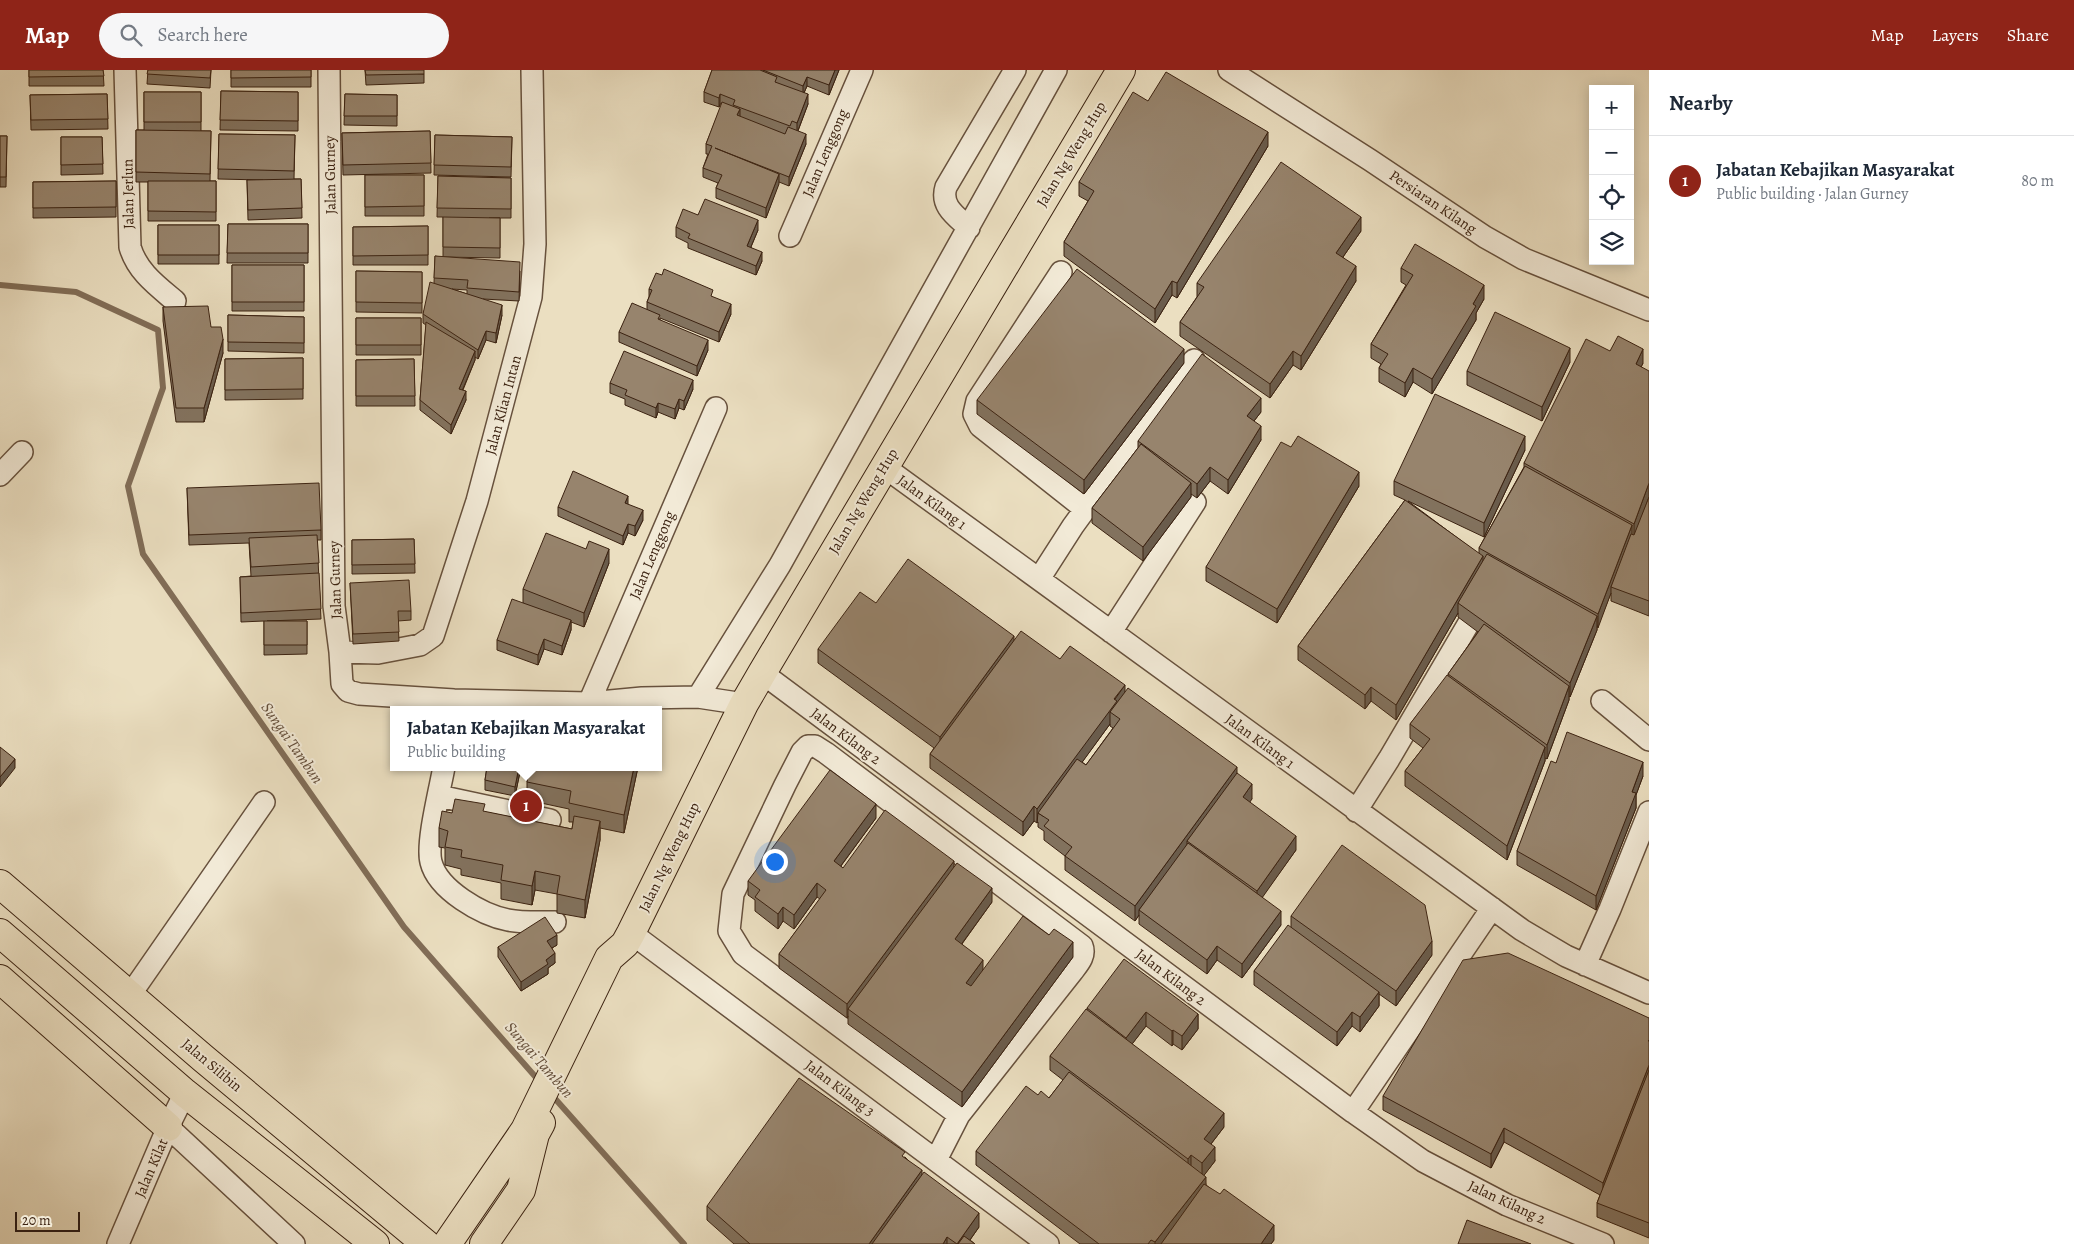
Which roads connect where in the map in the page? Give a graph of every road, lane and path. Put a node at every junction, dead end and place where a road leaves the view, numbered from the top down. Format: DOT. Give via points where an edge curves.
graph roads {
  1 [pos="125,70"];
  2 [pos="329,70"];
  3 [pos="532,70"];
  4 [pos="862,70"];
  5 [pos="1015,70"];
  6 [pos="1056,70"];
  7 [pos="1121,70"];
  8 [pos="1229,70"];
  9 [pos="968,228"];
  10 [pos="790,236"];
  11 [pos="1061,272"];
  12 [pos="175,301"];
  13 [pos="1649,310"];
  14 [pos="1194,360"];
  15 [pos="716,408"];
  16 [pos="22,452"];
  17 [pos="883,466"];
  18 [pos="0,475"];
  19 [pos="1195,502"];
  20 [pos="1086,509"];
  21 [pos="1039,579"];
  22 [pos="1480,604"];
  23 [pos="1111,632"];
  24 [pos="340,652"];
  25 [pos="762,673"];
  26 [pos="698,697"];
  27 [pos="1602,701"];
  28 [pos="589,702"];
  29 [pos="744,704"];
  30 [pos="453,705"];
  31 [pos="1649,740"];
  32 [pos="443,771"];
  33 [pos="439,796"];
  34 [pos="264,802"];
  35 [pos="1356,811"];
  36 [pos="1649,812"];
  37 [pos="550,820"];
  38 [pos="0,884"];
  39 [pos="1492,908"];
  40 [pos="554,922"];
  41 [pos="0,933"];
  42 [pos="628,939"];
  43 [pos="1585,965"];
  44 [pos="0,979"];
  45 [pos="1649,993"];
  46 [pos="137,1001"];
  47 [pos="185,1093"];
  48 [pos="1353,1112"];
  49 [pos="960,1115"];
  50 [pos="168,1127"];
  51 [pos="530,1132"];
  52 [pos="936,1160"];
  53 [pos="291,1243"];
  54 [pos="119,1244"];
  55 [pos="375,1244"];
  56 [pos="426,1244"];
  57 [pos="447,1244"];
  58 [pos="484,1244"];
  59 [pos="1048,1244"];
  60 [pos="1603,1244"];
  1 -- 12 [label="street, Jalan Jerlun" via="130,247 133,258 149,280"];
  2 -- 24 [label="street, Jalan Gurney" via="334,606"];
  3 -- 24 [label="street, Jalan Klian Intan" via="535,244 531,297 477,501 433,636 420,645 378,653"];
  4 -- 10 [label="street, Jalan Lenggong"];
  5 -- 9 [label="street" via="946,187 945,204"];
  6 -- 9 [label="street"];
  7 -- 17 [label="main road, Jalan Ng Weng Hup"];
  8 -- 13 [label="street, Persiaran Kilang" via="1493,242 1524,259"];
  9 -- 26 [label="street" via="780,565"];
  11 -- 20 [label="street" via="977,402 974,414 980,426"];
  14 -- 20 [label="street"];
  15 -- 28 [label="street, Jalan Lenggong"];
  16 -- 18 [label="street"];
  17 -- 21 [label="street, Jalan Kilang 1"];
  17 -- 25 [label="main road, Jalan Ng Weng Hup"];
  19 -- 23 [label="street"];
  20 -- 21 [label="street"];
  21 -- 23 [label="street, Jalan Kilang 1"];
  22 -- 35 [label="street"];
  23 -- 35 [label="street, Jalan Kilang 1"];
  24 -- 30 [label="street, Jalan Gurney" via="342,684 348,690"];
  25 -- 29 [label="main road, Jalan Ng Weng Hup"];
  25 -- 48 [label="street, Jalan Kilang 2"];
  26 -- 28 [label="street, Jalan Gurney"];
  26 -- 29 [label="street, Jalan Gurney"];
  27 -- 31 [label="street"];
  28 -- 30 [label="street, Jalan Gurney"];
  29 -- 42 [label="main road, Jalan Ng Weng Hup"];
  32 -- 33 [label="street"];
  33 -- 37 [label="street"];
  33 -- 40 [label="street" via="430,847 431,863 439,878 473,906 492,916 510,921"];
  34 -- 46 [label="street"];
  35 -- 39 [label="street, Jalan Kilang 1"];
  36 -- 43 [label="street"];
  38 -- 46 [label="main road, Jalan Silibin"];
  39 -- 43 [label="street, Jalan Kilang 1" via="1522,930"];
  39 -- 48 [label="street"];
  41 -- 47 [label="main road"];
  42 -- 51 [label="main road, Jalan Ng Weng Hup" via="622,964 573,1043"];
  42 -- 52 [label="street, Jalan Kilang 3"];
  43 -- 45 [label="street, Jalan Kilang 1"];
  44 -- 50 [label="main road"];
  46 -- 47 [label="main road" via="154,1036 186,1068"];
  46 -- 56 [label="main road, Jalan Silibin"];
  47 -- 50 [label="street, Jalan Kilat"];
  47 -- 55 [label="main road"];
  48 -- 60 [label="street, Jalan Kilang 2" via="1423,1161 1507,1205"];
  49 -- 49 [label="street" via="1072,972 1083,956 1082,946 826,753 815,746 808,746 785,784 733,894 729,930 743,954"];
  49 -- 52 [label="street"];
  50 -- 53 [label="street"];
  50 -- 54 [label="street, Jalan Kilat"];
  51 -- 57 [label="main road, Jalan Ng Weng Hup"];
  51 -- 58 [label="main road, Jalan Ng Weng Hup" via="521,1190"];
  52 -- 59 [label="street, Jalan Kilang 3"];
}
